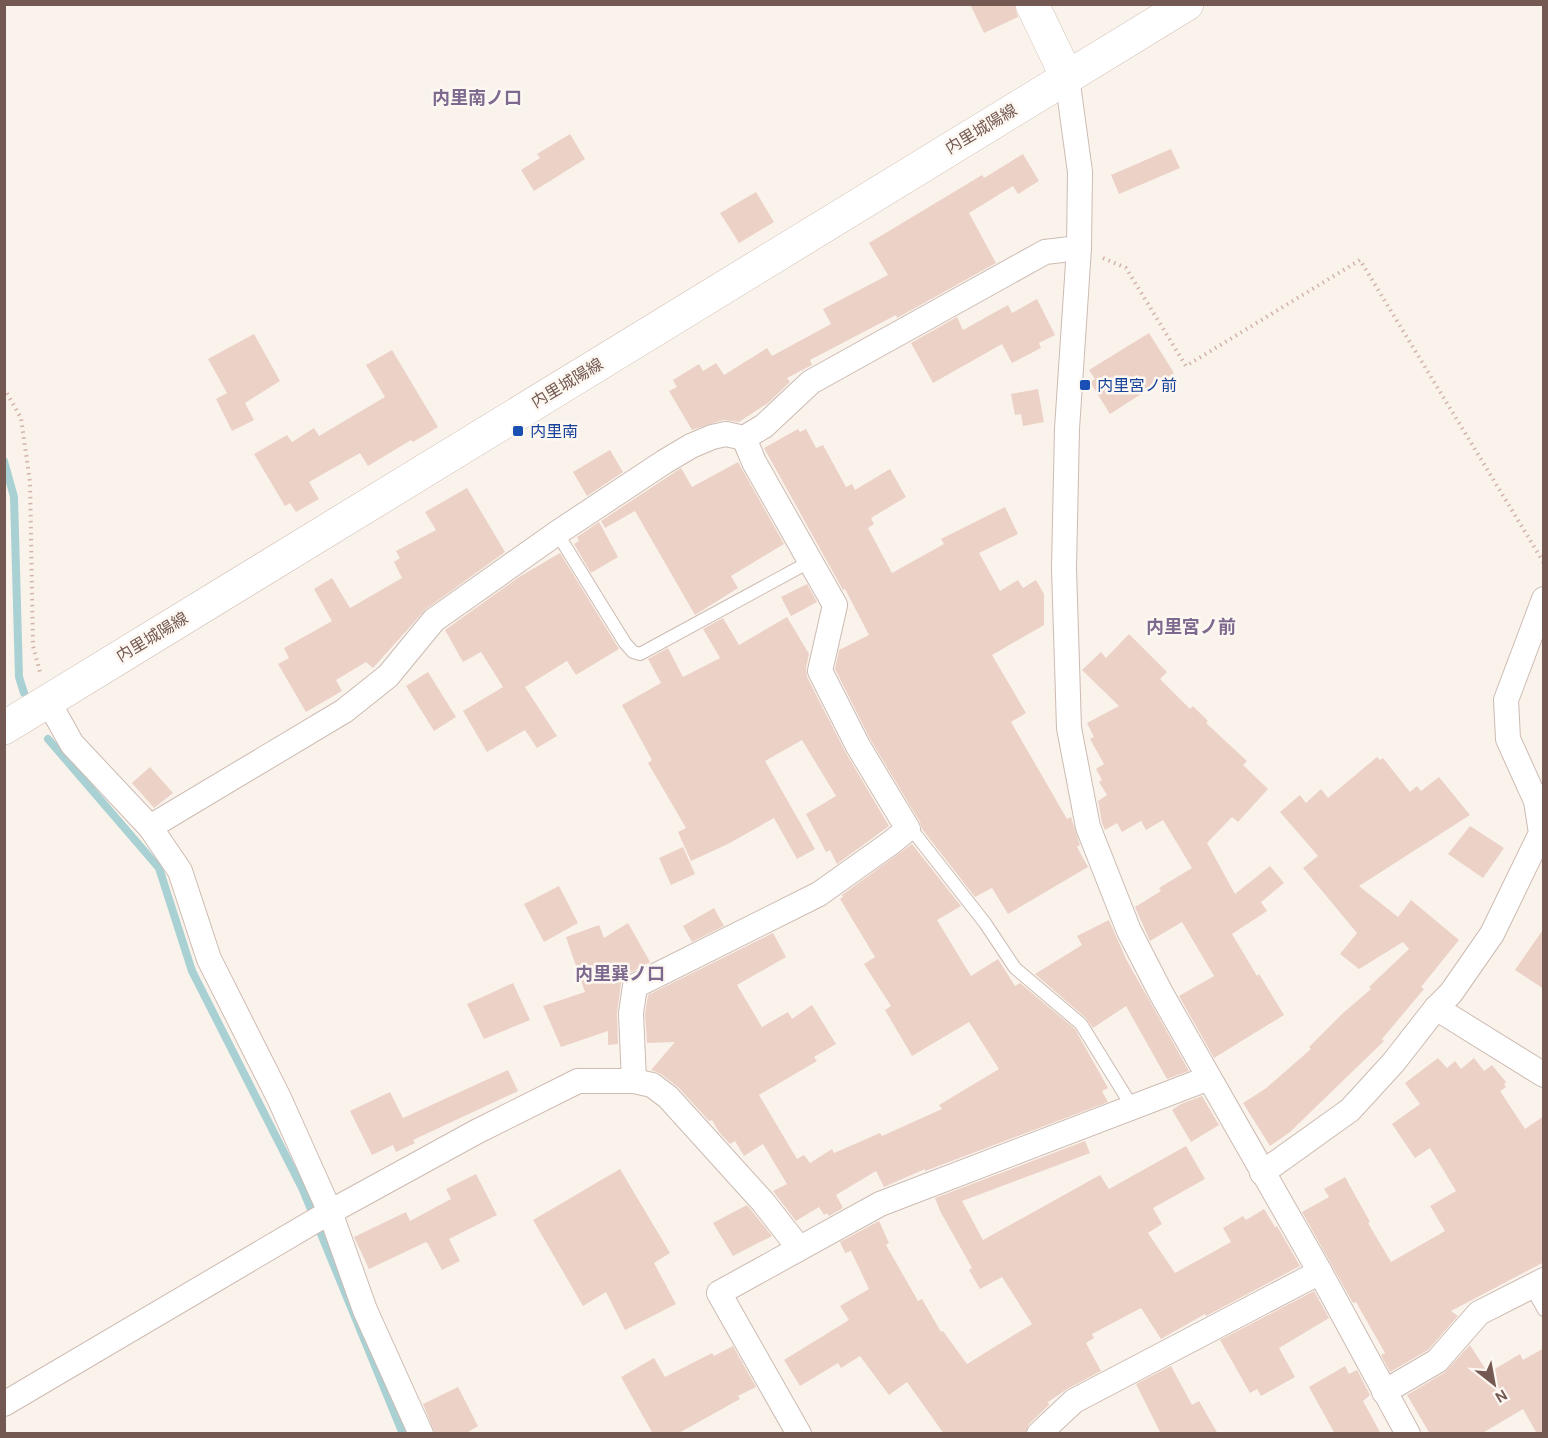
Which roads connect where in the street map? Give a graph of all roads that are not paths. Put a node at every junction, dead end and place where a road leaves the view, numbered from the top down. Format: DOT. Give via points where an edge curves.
graph roads {
  1 [pos="1032,4"];
  2 [pos="1187,4"];
  3 [pos="1067,77"];
  4 [pos="1079,248"];
  5 [pos="744,438"];
  6 [pos="557,534"];
  7 [pos="811,561"];
  8 [pos="1544,599"];
  9 [pos="48,701"];
  10 [pos="4,728"];
  11 [pos="150,827"];
  12 [pos="908,829"];
  13 [pos="1436,1008"];
  14 [pos="1544,1075"];
  15 [pos="1209,1078"];
  16 [pos="634,1082"];
  17 [pos="1133,1108"];
  18 [pos="1262,1173"];
  19 [pos="330,1212"];
  20 [pos="799,1248"];
  21 [pos="1320,1272"];
  22 [pos="1537,1284"];
  23 [pos="1544,1310"];
  24 [pos="1384,1392"];
  25 [pos="4,1404"];
  26 [pos="421,1434"];
  27 [pos="799,1434"];
  28 [pos="1039,1434"];
  29 [pos="1408,1434"];
  1 -- 3 [label="main road"];
  2 -- 3 [label="main road, 内里城陽線"];
  3 -- 4 [label="street" via="1080,172"];
  3 -- 9 [label="main road, 内里城陽線"];
  4 -- 5 [label="street" via="1045,252 811,382 764,426"];
  4 -- 15 [label="street" via="1067,429 1064,568 1069,728 1088,827 1129,931"];
  5 -- 6 [label="street" via="726,434 691,446"];
  5 -- 7 [label="street"];
  6 -- 7 [label="lane" via="624,643 640,654"];
  6 -- 11 [label="street" via="434,620 388,676 344,711"];
  7 -- 12 [label="street" via="835,605 820,670 858,746"];
  8 -- 13 [label="street" via="1506,700 1508,739 1536,801 1541,833 1492,934"];
  9 -- 10 [label="main road, 内里城陽線"];
  9 -- 11 [label="street" via="72,744"];
  11 -- 19 [label="street" via="180,871 209,959 279,1098"];
  12 -- 16 [label="street" via="819,894 635,987 631,1013"];
  12 -- 17 [label="lane" via="985,923 1015,968 1081,1024"];
  13 -- 14 [label="street"];
  13 -- 18 [label="street" via="1350,1110"];
  15 -- 17 [label="street"];
  15 -- 18 [label="street"];
  16 -- 19 [label="street" via="578,1081"];
  16 -- 20 [label="street" via="651,1085 668,1097"];
  17 -- 20 [label="street" via="880,1204"];
  18 -- 21 [label="street"];
  19 -- 25 [label="street"];
  19 -- 26 [label="street" via="365,1310"];
  20 -- 27 [label="street" via="719,1293"];
  21 -- 24 [label="street"];
  21 -- 28 [label="street" via="1074,1401"];
  22 -- 23 [label="lane"];
  22 -- 24 [label="street" via="1479,1313 1437,1361"];
  24 -- 29 [label="street"];
}
